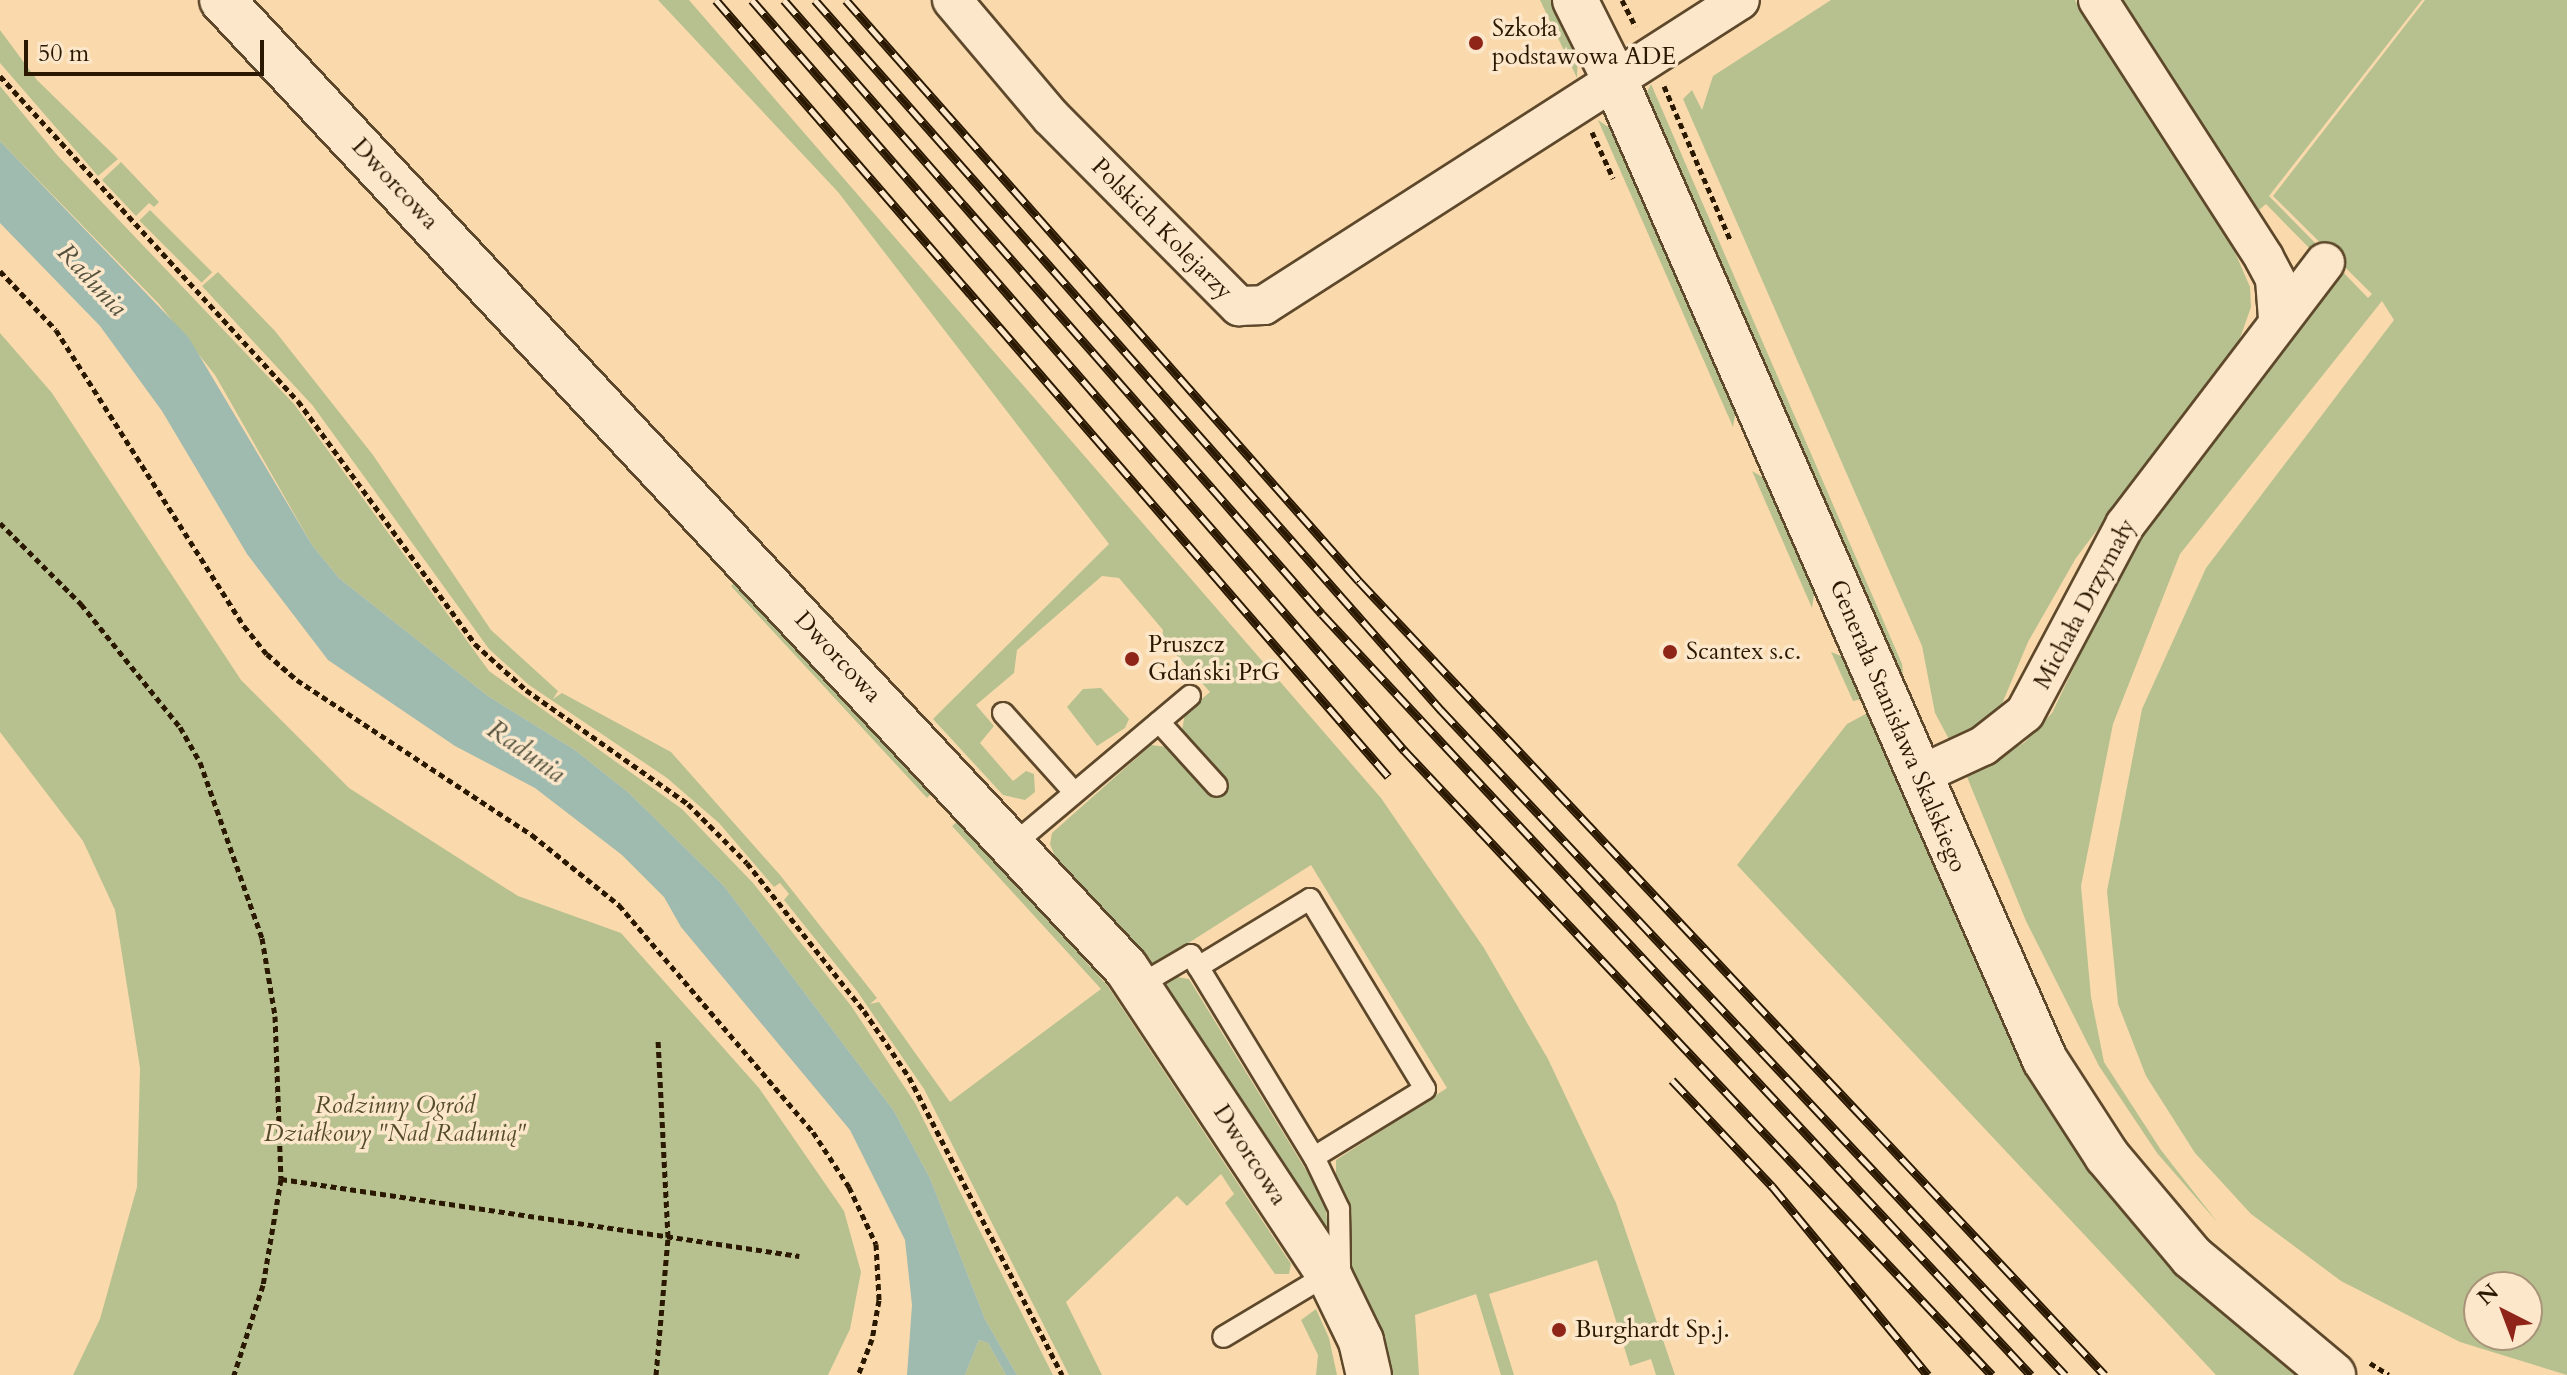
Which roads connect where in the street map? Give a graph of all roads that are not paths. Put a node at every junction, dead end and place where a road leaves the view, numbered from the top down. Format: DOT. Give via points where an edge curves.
graph roads {
  1 [pos="222,0"];
  2 [pos="952,0"];
  3 [pos="1575,0"];
  4 [pos="1740,0"];
  5 [pos="2098,0"];
  6 [pos="1615,80"];
  7 [pos="2325,262"];
  8 [pos="2278,319"];
  9 [pos="1190,696"];
  10 [pos="1003,713"];
  11 [pos="1159,722"];
  12 [pos="1918,776"];
  13 [pos="1217,786"];
  14 [pos="1074,792"];
  15 [pos="1014,844"];
  16 [pos="1198,967"];
  17 [pos="1138,986"];
  18 [pos="1314,1157"];
  19 [pos="1329,1275"];
  20 [pos="1223,1337"];
  21 [pos="2346,1365"];
  22 [pos="1369,1375"];
  1 -- 15 [label="street, Dworcowa"];
  2 -- 6 [label="street, Polskich Kolejarzy" via="1051,117 1239,306 1264,305"];
  3 -- 6 [label="street, Generała Stanisława Skalskiego"];
  4 -- 6 [label="street, Polskich Kolejarzy"];
  5 -- 8 [label="street" via="2264,258 2275,279"];
  6 -- 12 [label="street, Generała Stanisława Skalskiego"];
  7 -- 8 [label="street, Michała Drzymały"];
  8 -- 12 [label="street, Michała Drzymały" via="2125,525 2025,713 1983,746"];
  9 -- 11 [label="lane"];
  10 -- 14 [label="lane"];
  11 -- 13 [label="lane"];
  11 -- 14 [label="lane"];
  12 -- 21 [label="street, Generała Stanisława Skalskiego" via="2031,1033 2095,1140 2192,1257"];
  14 -- 15 [label="lane"];
  15 -- 17 [label="street, Dworcowa"];
  16 -- 17 [label="lane" via="1191,955"];
  16 -- 18 [label="lane"];
  16 -- 18 [label="lane" via="1310,899 1425,1089"];
  17 -- 19 [label="street, Dworcowa"];
  18 -- 19 [label="lane" via="1332,1188 1342,1222 1340,1267"];
  19 -- 20 [label="lane"];
  19 -- 22 [label="street, Dworcowa" via="1361,1341"];
}
